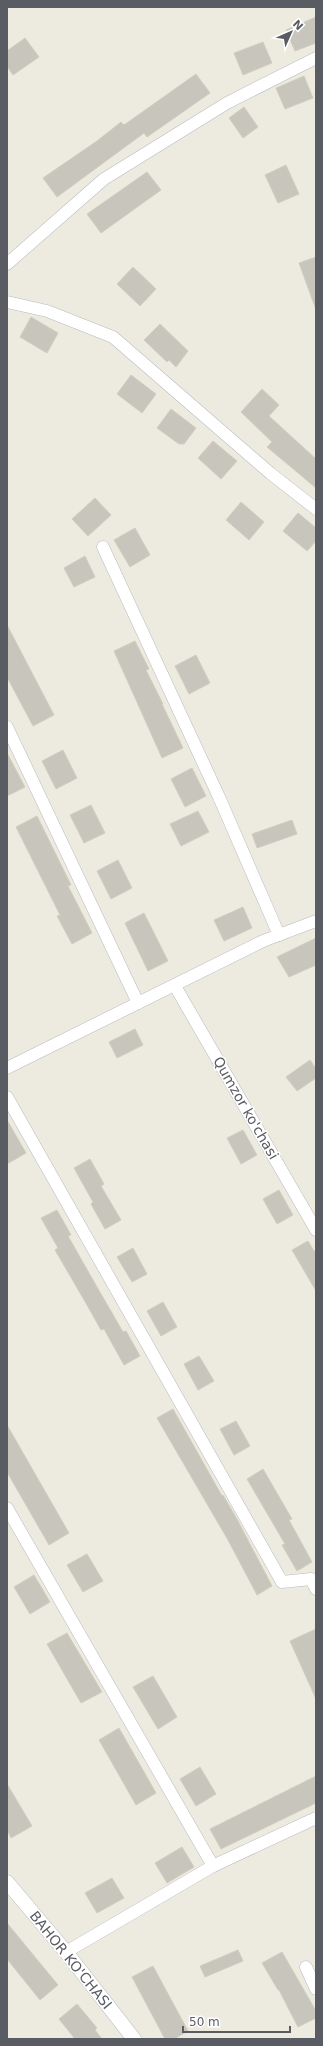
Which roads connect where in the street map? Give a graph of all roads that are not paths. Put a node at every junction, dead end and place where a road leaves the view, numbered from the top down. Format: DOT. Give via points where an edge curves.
graph roads {
  1 [pos="316,58"];
  2 [pos="7,264"];
  3 [pos="7,302"];
  4 [pos="316,509"];
  5 [pos="104,547"];
  6 [pos="7,727"];
  7 [pos="316,921"];
  8 [pos="279,935"];
  9 [pos="175,986"];
  10 [pos="138,1003"];
  11 [pos="7,1068"];
  12 [pos="7,1097"];
  13 [pos="316,1230"];
  14 [pos="7,1508"];
  15 [pos="316,1589"];
  16 [pos="316,1818"];
  17 [pos="212,1866"];
  18 [pos="7,1882"];
  19 [pos="66,1952"];
  20 [pos="306,1967"];
  21 [pos="316,1989"];
  22 [pos="134,2039"];
  1 -- 2 [label="street" via="227,103 104,180"];
  3 -- 4 [label="street" via="47,311 113,337 270,473"];
  5 -- 8 [label="street" via="219,797"];
  6 -- 10 [label="street"];
  7 -- 8 [label="street"];
  8 -- 9 [label="street"];
  9 -- 10 [label="street"];
  9 -- 13 [label="street, Qumzor ko'chasi"];
  10 -- 11 [label="street"];
  12 -- 15 [label="street" via="282,1582 311,1579"];
  14 -- 17 [label="street"];
  16 -- 17 [label="street"];
  17 -- 19 [label="street"];
  18 -- 19 [label="street, BAHOR KO'CHASI"];
  19 -- 22 [label="street, BAHOR KO'CHASI"];
  20 -- 21 [label="street"];
}
